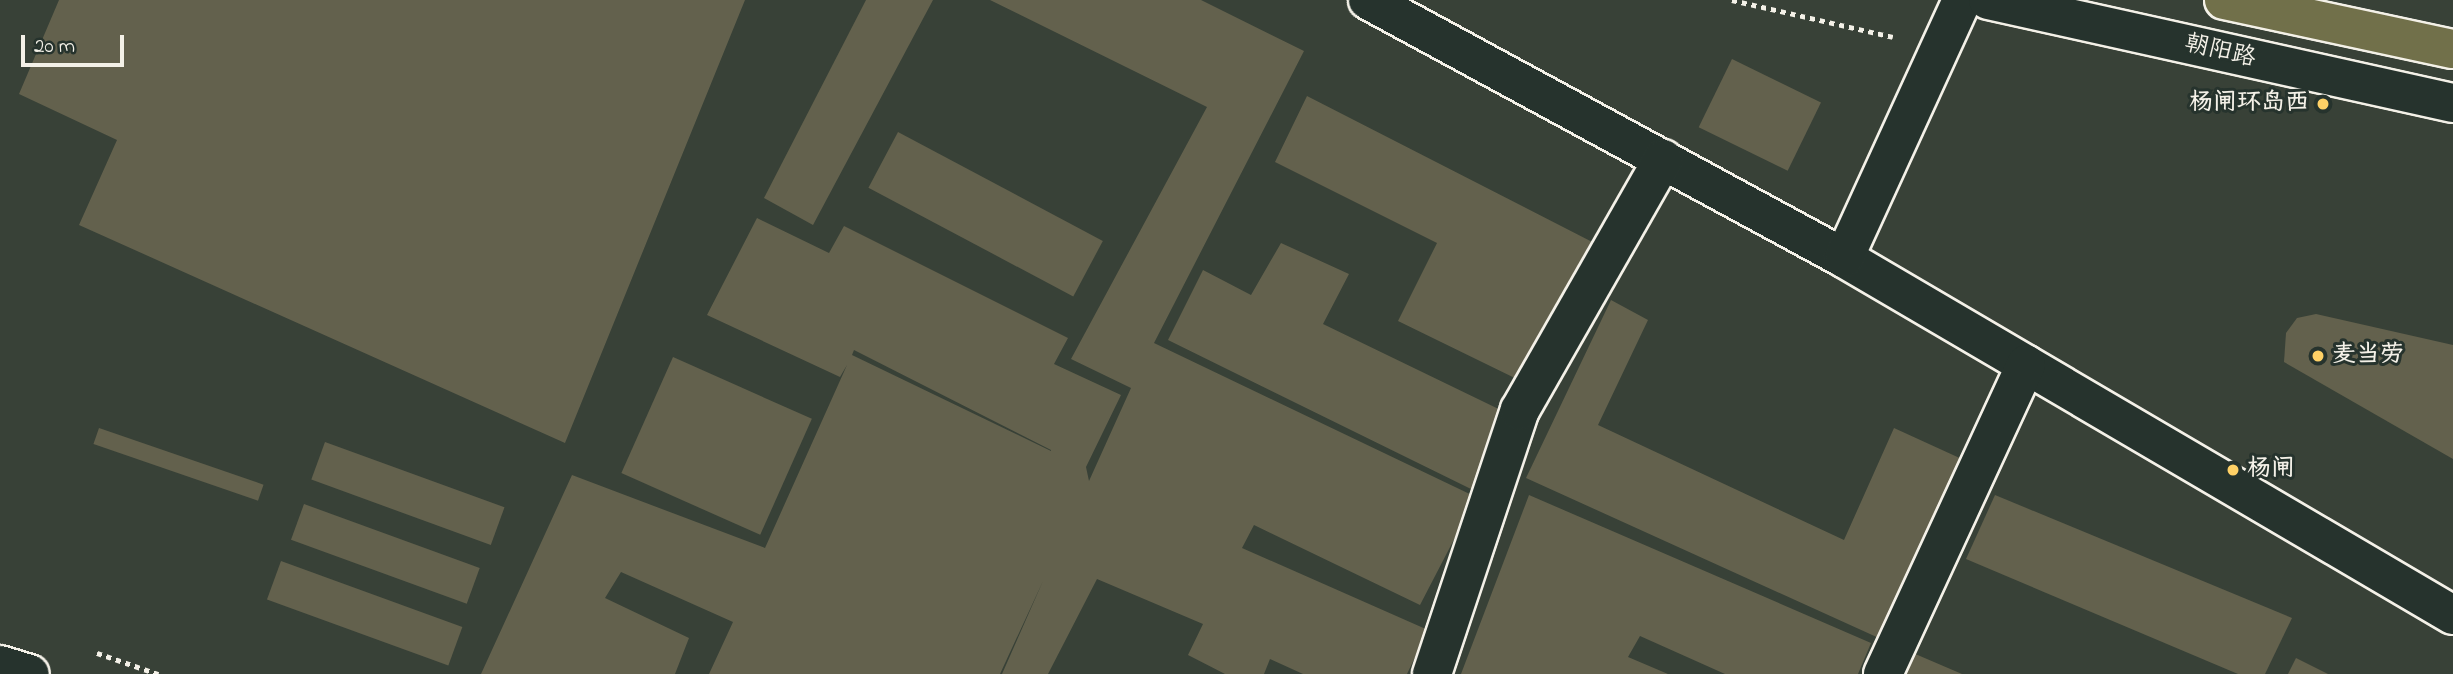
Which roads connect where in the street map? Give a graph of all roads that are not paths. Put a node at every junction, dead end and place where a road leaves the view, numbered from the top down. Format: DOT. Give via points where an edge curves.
graph roads {
  1 [pos="1367,0"];
  2 [pos="1962,0"];
  3 [pos="1988,0"];
  4 [pos="2224,0"];
  5 [pos="2453,49"];
  6 [pos="2453,103"];
  7 [pos="1663,159"];
  8 [pos="1844,258"];
  9 [pos="2026,364"];
  10 [pos="2453,615"];
  11 [pos="0,665"];
  12 [pos="30,674"];
  13 [pos="1432,674"];
  14 [pos="1883,674"];
  1 -- 7 [label="street"];
  2 -- 8 [label="street"];
  3 -- 6 [label="street, 朝阳路"];
  4 -- 5 [label="highway"];
  7 -- 8 [label="street"];
  7 -- 13 [label="street" via="1520,410"];
  8 -- 9 [label="street"];
  9 -- 10 [label="street"];
  9 -- 14 [label="street"];
  11 -- 12 [label="street"];
}
